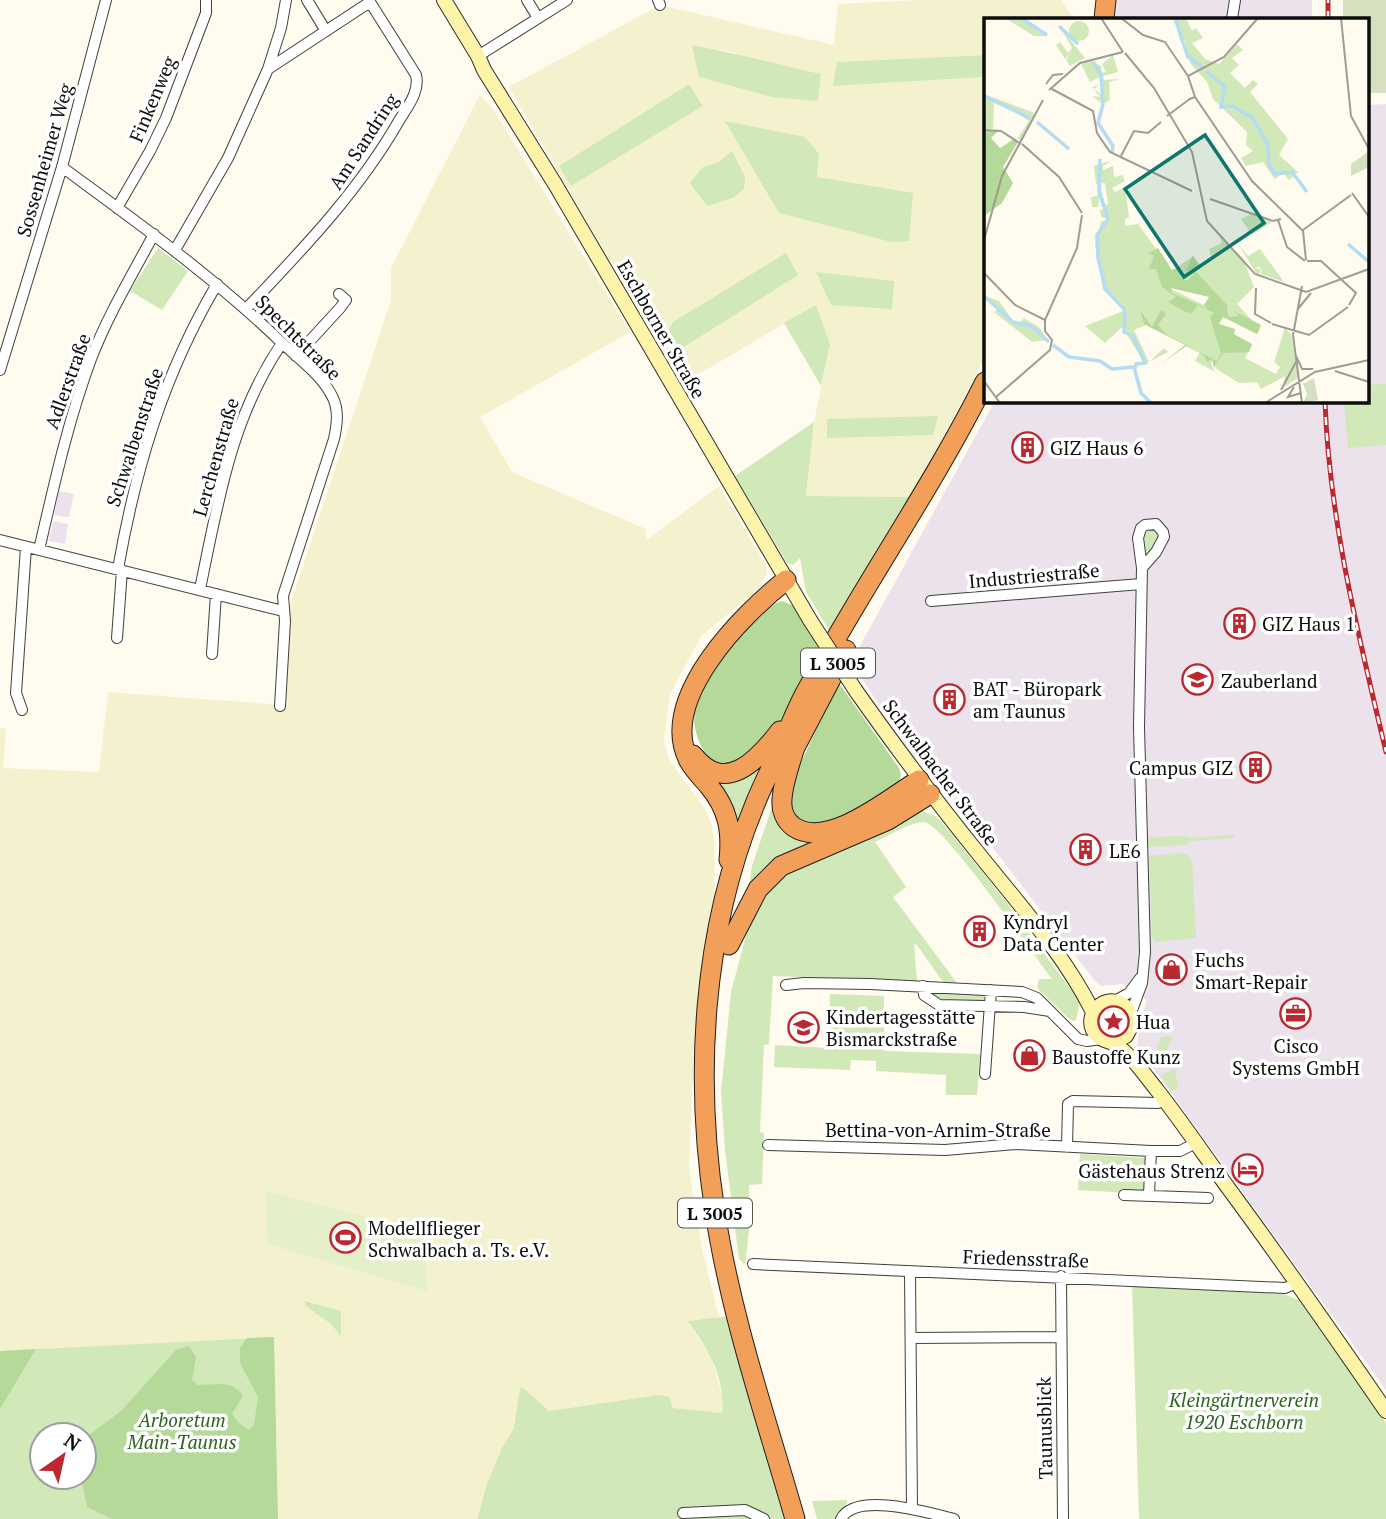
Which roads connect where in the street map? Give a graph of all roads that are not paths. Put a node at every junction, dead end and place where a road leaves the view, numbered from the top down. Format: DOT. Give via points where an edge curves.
graph roads {
  1 [pos="106,0"];
  2 [pos="206,0"];
  3 [pos="286,0"];
  4 [pos="307,0"];
  5 [pos="444,0"];
  6 [pos="527,0"];
  7 [pos="567,0"];
  8 [pos="1092,0"];
  9 [pos="1106,0"];
  10 [pos="1235,0"];
  11 [pos="538,18"];
  12 [pos="1091,18"];
  13 [pos="1104,18"];
  14 [pos="1232,18"];
  15 [pos="326,31"];
  16 [pos="478,56"];
  17 [pos="268,69"];
  18 [pos="62,167"];
  19 [pos="117,208"];
  20 [pos="154,234"];
  21 [pos="175,250"];
  22 [pos="218,284"];
  23 [pos="340,294"];
  24 [pos="247,308"];
  25 [pos="282,343"];
  26 [pos="296,356"];
  27 [pos="0,370"];
  28 [pos="984,384"];
  29 [pos="989,402"];
  30 [pos="0,540"];
  31 [pos="26,547"];
  32 [pos="39,550"];
  33 [pos="1142,568"];
  34 [pos="120,569"];
  35 [pos="786,580"];
  36 [pos="1140,584"];
  37 [pos="200,589"];
  38 [pos="216,594"];
  39 [pos="931,601"];
  40 [pos="283,611"];
  41 [pos="117,638"];
  42 [pos="212,654"];
  43 [pos="807,689"];
  44 [pos="280,706"];
  45 [pos="22,710"];
  46 [pos="683,728"];
  47 [pos="795,747"];
  48 [pos="925,787"];
  49 [pos="726,900"];
  50 [pos="729,945"];
  51 [pos="1143,975"];
  52 [pos="1076,980"];
  53 [pos="786,985"];
  54 [pos="923,986"];
  55 [pos="991,990"];
  56 [pos="1111,1001"];
  57 [pos="990,1005"];
  58 [pos="1050,1011"];
  59 [pos="1131,1013"];
  60 [pos="1093,1019"];
  61 [pos="1066,1029"];
  62 [pos="1126,1036"];
  63 [pos="1106,1040"];
  64 [pos="1136,1065"];
  65 [pos="985,1074"];
  66 [pos="1165,1100"];
  67 [pos="1196,1143"];
  68 [pos="768,1145"];
  69 [pos="1067,1147"];
  70 [pos="1151,1151"];
  71 [pos="1124,1195"];
  72 [pos="1149,1195"];
  73 [pos="1208,1198"];
  74 [pos="753,1264"];
  75 [pos="910,1272"];
  76 [pos="1061,1276"];
  77 [pos="1297,1283"];
  78 [pos="1060,1337"];
  79 [pos="911,1338"];
  80 [pos="1386,1411"];
  81 [pos="912,1508"];
  82 [pos="683,1513"];
  83 [pos="764,1519"];
  84 [pos="795,1519"];
  85 [pos="808,1519"];
  86 [pos="842,1519"];
  87 [pos="954,1519"];
  88 [pos="1063,1519"];
  1 -- 18 [label="street, Sossenheimer Weg"];
  2 -- 19 [label="street, Finkenweg" via="204,20 166,118"];
  3 -- 17 [label="street"];
  4 -- 15 [label="street"];
  5 -- 16 [label="street, Eschborner Straße"];
  6 -- 11 [label="street"];
  7 -- 11 [label="street"];
  8 -- 12 [label="highway"];
  9 -- 13 [label="highway"];
  10 -- 14 [label="street"];
  11 -- 16 [label="street"];
  15 -- 17 [label="street, Am Sandring"];
  15 -- 24 [label="street, Am Sandring" via="370,2 416,75 417,88 379,153 337,211"];
  16 -- 35 [label="street, Eschborner Straße"];
  17 -- 21 [label="street" via="228,158"];
  18 -- 19 [label="street, Spechtstraße"];
  18 -- 27 [label="street, Sossenheimer Weg"];
  19 -- 20 [label="street, Spechtstraße"];
  20 -- 21 [label="street, Spechtstraße"];
  20 -- 32 [label="street, Adlerstraße" via="112,310 92,358 65,435"];
  21 -- 22 [label="street, Spechtstraße"];
  22 -- 24 [label="street, Spechtstraße"];
  22 -- 34 [label="street, Schwalbenstraße" via="192,327 161,397 136,474"];
  23 -- 26 [label="street" via="346,300"];
  24 -- 25 [label="street, Spechtstraße"];
  25 -- 26 [label="street, Spechtstraße"];
  25 -- 37 [label="street, Lerchenstraße" via="249,399 230,453"];
  26 -- 40 [label="street, Spechtstraße" via="334,399 338,424 285,586"];
  28 -- 43 [label="highway, L 3005" via="942,466"];
  29 -- 47 [label="highway, L 3005" via="953,472 860,624"];
  30 -- 31 [label="street"];
  31 -- 32 [label="street"];
  31 -- 45 [label="street" via="16,693"];
  32 -- 34 [label="street"];
  33 -- 36 [label="street"];
  34 -- 37 [label="street"];
  34 -- 41 [label="street, Schwalbenstraße"];
  35 -- 46 [label="highway" via="740,622 706,665 686,708"];
  35 -- 48 [label="street, Schwalbacher Straße, bridge" via="856,691"];
  36 -- 39 [label="street, Industriestraße"];
  36 -- 51 [label="street"];
  37 -- 38 [label="street"];
  38 -- 40 [label="street"];
  38 -- 42 [label="street"];
  40 -- 44 [label="street, Spechtstraße"];
  43 -- 46 [label="highway" via="761,756 741,770 719,773 701,764"];
  43 -- 49 [label="highway, L 3005" via="754,806"];
  46 -- 49 [label="highway" via="690,763 727,816 731,836"];
  47 -- 48 [label="highway" via="782,808 789,823 805,832 824,832 846,824"];
  47 -- 50 [label="highway, L 3005" via="754,848"];
  48 -- 50 [label="highway" via="888,820 781,866 758,889"];
  48 -- 52 [label="street, Schwalbacher Straße"];
  49 -- 84 [label="highway, L 3005" via="705,1036 708,1156 730,1285"];
  50 -- 85 [label="highway, L 3005" via="717,1053 723,1181 751,1319"];
  51 -- 56 [label="street" via="1129,993"];
  51 -- 59 [label="street"];
  52 -- 56 [label="street, Schwalbacher Straße"];
  52 -- 60 [label="street, Schwalbacher Straße"];
  53 -- 54 [label="street"];
  54 -- 55 [label="street"];
  54 -- 57 [label="street" via="935,1004"];
  55 -- 57 [label="street"];
  55 -- 58 [label="street" via="1028,993"];
  56 -- 59 [label="street, Schwalbacher Straße" via="1125,1005"];
  56 -- 60 [label="street" via="1099,1005"];
  57 -- 58 [label="street"];
  57 -- 65 [label="street"];
  58 -- 61 [label="street"];
  59 -- 62 [label="street" via="1133,1023"];
  60 -- 61 [label="street" via="1078,1031"];
  60 -- 63 [label="street, Schwalbacher Straße"];
  61 -- 63 [label="street" via="1081,1040"];
  62 -- 63 [label="street"];
  62 -- 64 [label="street, Schwalbacher Straße"];
  63 -- 64 [label="street, Schwalbacher Straße"];
  64 -- 66 [label="street, Schwalbacher Straße"];
  66 -- 67 [label="street, Schwalbacher Straße"];
  66 -- 69 [label="street, Bettina-von-Arnim-Straße" via="1073,1101 1068,1104"];
  67 -- 70 [label="street, Bettina-von-Arnim-Straße" via="1180,1151"];
  67 -- 77 [label="street, Schwalbacher Straße"];
  68 -- 69 [label="street, Bettina-von-Arnim-Straße" via="945,1150 1012,1144"];
  69 -- 70 [label="street, Bettina-von-Arnim-Straße"];
  70 -- 72 [label="street"];
  71 -- 72 [label="street"];
  72 -- 73 [label="street"];
  74 -- 75 [label="street, Friedensstraße"];
  75 -- 76 [label="street, Friedensstraße"];
  75 -- 79 [label="street"];
  76 -- 77 [label="street, Friedensstraße" via="1285,1288"];
  76 -- 78 [label="street, Taunusblick"];
  77 -- 80 [label="street, Schwalbacher Straße"];
  78 -- 79 [label="street"];
  78 -- 88 [label="street, Taunusblick"];
  79 -- 81 [label="street"];
  81 -- 86 [label="street" via="861,1505"];
  81 -- 87 [label="street"];
  82 -- 83 [label="street" via="745,1510"];
}
